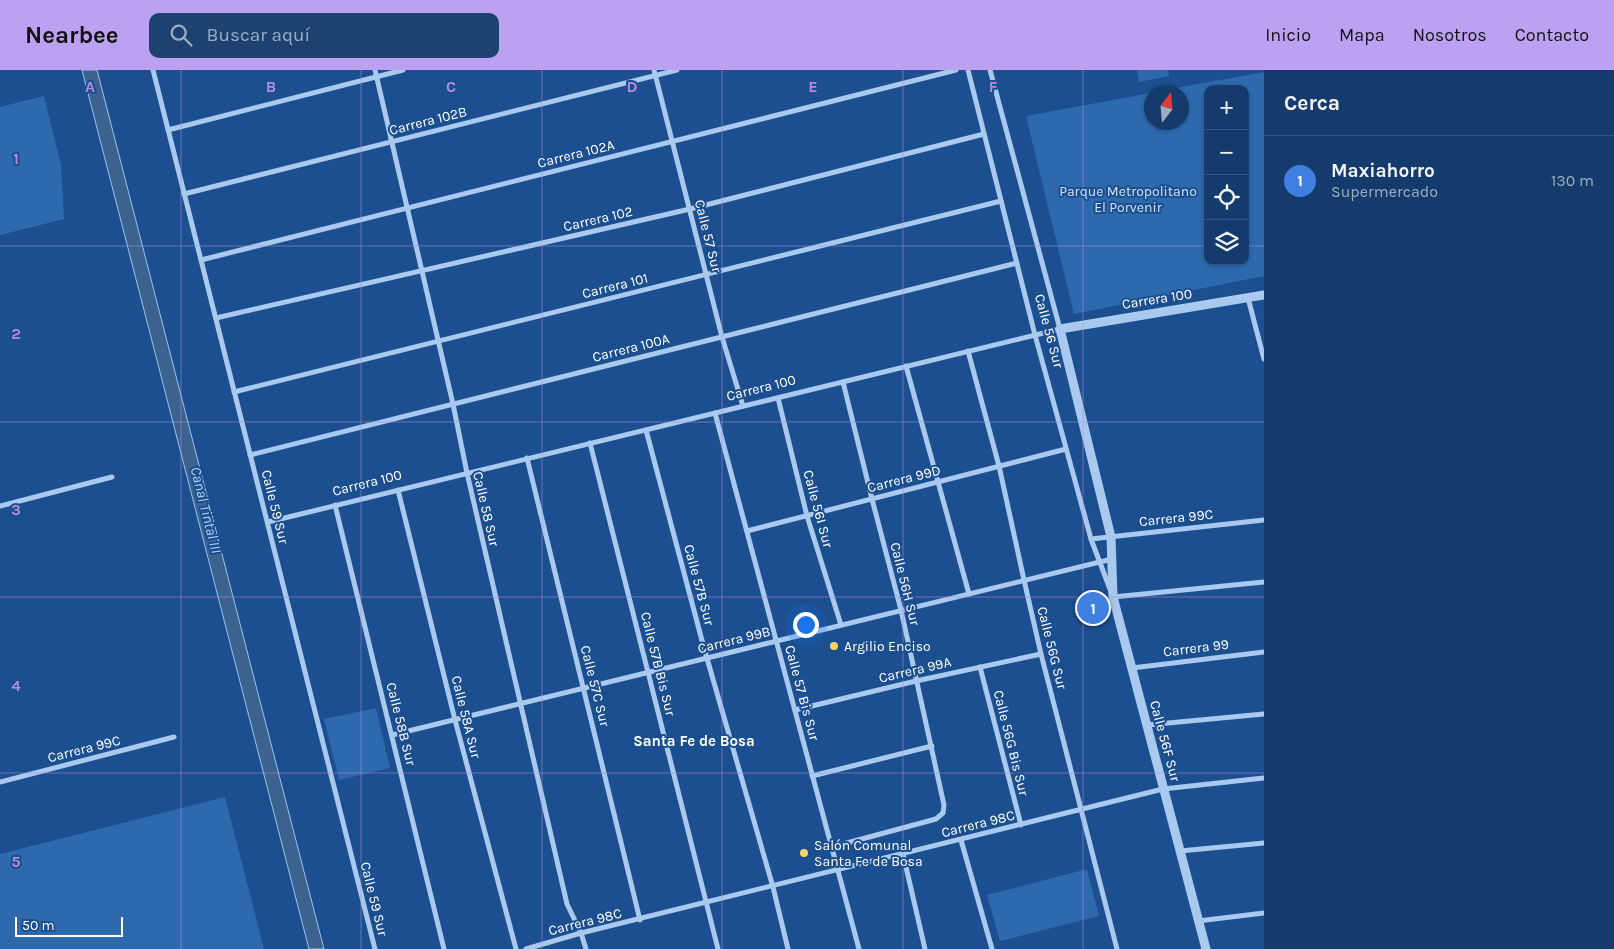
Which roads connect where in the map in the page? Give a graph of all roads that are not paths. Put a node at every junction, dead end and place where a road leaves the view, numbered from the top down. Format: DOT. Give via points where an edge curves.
graph roads {
  1 [pos="153,70"];
  2 [pos="375,70"];
  3 [pos="403,70"];
  4 [pos="677,70"];
  5 [pos="956,70"];
  6 [pos="968,70"];
  7 [pos="990,70"];
  8 [pos="655,73"];
  9 [pos="376,77"];
  10 [pos="168,130"];
  11 [pos="984,134"];
  12 [pos="672,141"];
  13 [pos="392,142"];
  14 [pos="184,194"];
  15 [pos="1001,201"];
  16 [pos="407,208"];
  17 [pos="690,209"];
  18 [pos="201,260"];
  19 [pos="1017,263"];
  20 [pos="422,270"];
  21 [pos="706,274"];
  22 [pos="1264,295"];
  23 [pos="1248,298"];
  24 [pos="216,318"];
  25 [pos="1060,329"];
  26 [pos="1035,335"];
  27 [pos="722,337"];
  28 [pos="438,341"];
  29 [pos="968,351"];
  30 [pos="1264,360"];
  31 [pos="906,366"];
  32 [pos="843,382"];
  33 [pos="234,392"];
  34 [pos="778,398"];
  35 [pos="453,404"];
  36 [pos="743,406"];
  37 [pos="715,413"];
  38 [pos="646,430"];
  39 [pos="590,443"];
  40 [pos="1066,449"];
  41 [pos="250,455"];
  42 [pos="527,458"];
  43 [pos="999,466"];
  44 [pos="467,473"];
  45 [pos="112,477"];
  46 [pos="938,482"];
  47 [pos="398,490"];
  48 [pos="872,499"];
  49 [pos="335,505"];
  50 [pos="0,506"];
  51 [pos="807,516"];
  52 [pos="1264,520"];
  53 [pos="268,522"];
  54 [pos="747,531"];
  55 [pos="1111,537"];
  56 [pos="1091,539"];
  57 [pos="1112,559"];
  58 [pos="1100,562"];
  59 [pos="1024,580"];
  60 [pos="1264,582"];
  61 [pos="969,594"];
  62 [pos="1113,597"];
  63 [pos="902,610"];
  64 [pos="841,625"];
  65 [pos="776,641"];
  66 [pos="1264,652"];
  67 [pos="1041,654"];
  68 [pos="708,658"];
  69 [pos="980,667"];
  70 [pos="1132,668"];
  71 [pos="648,672"];
  72 [pos="916,681"];
  73 [pos="584,688"];
  74 [pos="519,704"];
  75 [pos="795,710"];
  76 [pos="1264,714"];
  77 [pos="455,720"];
  78 [pos="1147,725"];
  79 [pos="392,735"];
  80 [pos="174,737"];
  81 [pos="932,746"];
  82 [pos="812,776"];
  83 [pos="1264,778"];
  84 [pos="0,782"];
  85 [pos="1163,789"];
  86 [pos="1082,809"];
  87 [pos="1021,824"];
  88 [pos="961,840"];
  89 [pos="1264,843"];
  90 [pos="832,847"];
  91 [pos="1180,852"];
  92 [pos="903,854"];
  93 [pos="838,870"];
  94 [pos="773,887"];
  95 [pos="706,903"];
  96 [pos="1264,914"];
  97 [pos="640,920"];
  98 [pos="1198,921"];
  99 [pos="581,933"];
  100 [pos="375,949"];
  101 [pos="444,949"];
  102 [pos="516,949"];
  103 [pos="526,949"];
  104 [pos="586,949"];
  105 [pos="718,949"];
  106 [pos="788,949"];
  107 [pos="859,949"];
  108 [pos="926,949"];
  109 [pos="992,949"];
  110 [pos="1117,949"];
  111 [pos="1206,949"];
  1 -- 10 [label="street, Calle 59 Sur"];
  2 -- 9 [label="street, Calle 58 Sur"];
  3 -- 9 [label="street"];
  4 -- 8 [label="street, Carrera 102B"];
  5 -- 12 [label="street, Carrera 102A"];
  6 -- 11 [label="street, Calle 56 Sur"];
  7 -- 25 [label="street, Calle 56 Sur"];
  8 -- 12 [label="street, Calle 57 Sur"];
  8 -- 13 [label="street, Carrera 102B"];
  9 -- 10 [label="street"];
  9 -- 13 [label="street, Calle 58 Sur"];
  10 -- 14 [label="street, Calle 59 Sur"];
  11 -- 15 [label="street, Calle 56 Sur"];
  11 -- 17 [label="street, Carrera 102"];
  12 -- 16 [label="street, Carrera 102A"];
  12 -- 17 [label="street, Calle 57 Sur"];
  13 -- 14 [label="street, Carrera 102B"];
  13 -- 16 [label="street, Calle 58 Sur"];
  14 -- 18 [label="street, Calle 59 Sur"];
  15 -- 19 [label="street, Calle 56 Sur"];
  15 -- 21 [label="street, Carrera 101"];
  16 -- 18 [label="street, Carrera 102A"];
  16 -- 20 [label="street, Calle 58 Sur"];
  17 -- 20 [label="street, Carrera 102"];
  17 -- 21 [label="street, Calle 57 Sur"];
  18 -- 24 [label="street, Calle 59 Sur"];
  19 -- 26 [label="street, Calle 56 Sur"];
  19 -- 27 [label="street, Carrera 100A"];
  20 -- 24 [label="street, Carrera 102"];
  20 -- 28 [label="street, Calle 58 Sur"];
  21 -- 27 [label="street, Calle 57 Sur"];
  21 -- 28 [label="street, Carrera 101"];
  22 -- 23 [label="street, Carrera 100"];
  23 -- 25 [label="street, Carrera 100"];
  23 -- 30 [label="street"];
  24 -- 33 [label="street, Calle 59 Sur"];
  25 -- 26 [label="street, Carrera 100"];
  25 -- 55 [label="street, Calle 56 Sur"];
  26 -- 29 [label="street, Carrera 100"];
  26 -- 40 [label="street, Calle 56 Sur"];
  27 -- 35 [label="street, Carrera 100A"];
  27 -- 36 [label="street, Calle 57 Sur"];
  28 -- 33 [label="street, Carrera 101"];
  28 -- 35 [label="street, Calle 58 Sur"];
  29 -- 31 [label="street, Carrera 100"];
  29 -- 43 [label="street, Calle 56G Sur"];
  31 -- 32 [label="street, Carrera 100"];
  31 -- 46 [label="street"];
  32 -- 34 [label="street, Carrera 100"];
  32 -- 48 [label="street, Calle 56H Sur"];
  33 -- 41 [label="street, Calle 59 Sur"];
  34 -- 36 [label="street, Carrera 100"];
  34 -- 51 [label="street, Calle 56I Sur"];
  35 -- 41 [label="street, Carrera 100A"];
  35 -- 44 [label="street, Calle 58 Sur"];
  36 -- 37 [label="street, Carrera 100"];
  37 -- 38 [label="street, Carrera 100"];
  37 -- 54 [label="street, Calle 57 Bis Sur"];
  38 -- 39 [label="street, Carrera 100"];
  38 -- 68 [label="street, Calle 57B Sur"];
  39 -- 42 [label="street, Carrera 100"];
  39 -- 71 [label="street, Calle 57B Bis Sur"];
  40 -- 43 [label="street, Carrera 99D"];
  40 -- 56 [label="street, Calle 56 Sur"];
  41 -- 53 [label="street, Calle 59 Sur"];
  42 -- 44 [label="street, Carrera 100"];
  42 -- 73 [label="street, Calle 57C Sur"];
  43 -- 46 [label="street, Carrera 99D"];
  43 -- 59 [label="street, Calle 56G Sur"];
  44 -- 47 [label="street, Carrera 100"];
  44 -- 74 [label="street, Calle 58 Sur"];
  45 -- 50 [label="street"];
  46 -- 48 [label="street, Carrera 99D"];
  46 -- 61 [label="street"];
  47 -- 49 [label="street, Carrera 100"];
  47 -- 77 [label="street, Calle 58A Sur"];
  48 -- 51 [label="street, Carrera 99D"];
  48 -- 63 [label="street, Calle 56H Sur"];
  49 -- 53 [label="street, Carrera 100"];
  49 -- 79 [label="street, Calle 58B Sur"];
  51 -- 54 [label="street, Carrera 99D"];
  51 -- 64 [label="street, Calle 56I Sur"];
  52 -- 55 [label="street, Carrera 99C"];
  53 -- 100 [label="street, Calle 59 Sur"];
  54 -- 65 [label="street, Calle 57 Bis Sur"];
  55 -- 56 [label="street, Carrera 99C"];
  55 -- 57 [label="street, Calle 56F Sur"];
  56 -- 58 [label="street, Calle 56 Sur"];
  57 -- 58 [label="street, Carrera 99B"];
  57 -- 62 [label="street, Calle 56F Sur"];
  58 -- 59 [label="street, Carrera 99B"];
  58 -- 62 [label="street, Calle 56 Sur"];
  59 -- 61 [label="street, Carrera 99B"];
  59 -- 67 [label="street, Calle 56G Sur"];
  60 -- 62 [label="street"];
  61 -- 63 [label="street, Carrera 99B"];
  62 -- 70 [label="street, Calle 56F Sur"];
  63 -- 64 [label="street, Carrera 99B"];
  63 -- 72 [label="street, Calle 56H Sur"];
  64 -- 65 [label="street, Carrera 99B"];
  65 -- 68 [label="street, Carrera 99B"];
  65 -- 75 [label="street, Calle 57 Bis Sur"];
  66 -- 70 [label="street, Carrera 99"];
  67 -- 69 [label="street, Carrera 99A"];
  67 -- 86 [label="street, Calle 56G Sur"];
  68 -- 71 [label="street, Carrera 99B"];
  68 -- 94 [label="street, Calle 57B Sur"];
  69 -- 72 [label="street, Carrera 99A"];
  69 -- 87 [label="street, Calle 56G Bis Sur"];
  70 -- 78 [label="street, Calle 56F Sur"];
  71 -- 73 [label="street, Carrera 99B"];
  71 -- 95 [label="street, Calle 57B Bis Sur"];
  72 -- 75 [label="street, Carrera 99A"];
  72 -- 81 [label="street, Calle 56H Sur"];
  73 -- 74 [label="street, Carrera 99B"];
  73 -- 97 [label="street, Calle 57C Sur"];
  74 -- 77 [label="street, Carrera 99B"];
  74 -- 99 [label="street, Calle 58 Sur" via="567,904"];
  75 -- 82 [label="street, Calle 57 Bis Sur"];
  76 -- 78 [label="street"];
  77 -- 79 [label="street, Carrera 99B"];
  77 -- 102 [label="street, Calle 58A Sur"];
  78 -- 85 [label="street, Calle 56F Sur"];
  79 -- 101 [label="street, Calle 58B Sur"];
  80 -- 84 [label="street, Carrera 99C"];
  81 -- 82 [label="street"];
  81 -- 90 [label="street, Calle 56H Sur" via="943,813 936,819"];
  82 -- 90 [label="street, Calle 57 Bis Sur"];
  83 -- 85 [label="street, Carrera 98C"];
  85 -- 86 [label="street, Carrera 98C"];
  85 -- 91 [label="street, Calle 56F Sur"];
  86 -- 87 [label="street, Carrera 98C"];
  86 -- 110 [label="street, Calle 56G Sur"];
  87 -- 88 [label="street, Carrera 98C"];
  88 -- 92 [label="street, Carrera 98C"];
  88 -- 109 [label="street"];
  89 -- 91 [label="street"];
  90 -- 93 [label="street, Calle 57 Bis Sur"];
  91 -- 98 [label="street, Calle 56F Sur"];
  92 -- 93 [label="street, Carrera 98C"];
  92 -- 108 [label="street"];
  93 -- 94 [label="street, Carrera 98C"];
  93 -- 107 [label="street, Calle 57 Bis Sur"];
  94 -- 95 [label="street, Carrera 98C"];
  94 -- 106 [label="street, Calle 57B Sur"];
  95 -- 97 [label="street, Carrera 98C"];
  95 -- 105 [label="street, Calle 57B Bis Sur"];
  96 -- 98 [label="street"];
  97 -- 99 [label="street, Carrera 98C"];
  98 -- 111 [label="street, Calle 56F Sur"];
  99 -- 103 [label="street, Carrera 98C"];
  99 -- 104 [label="street, Calle 58 Sur"];
}
